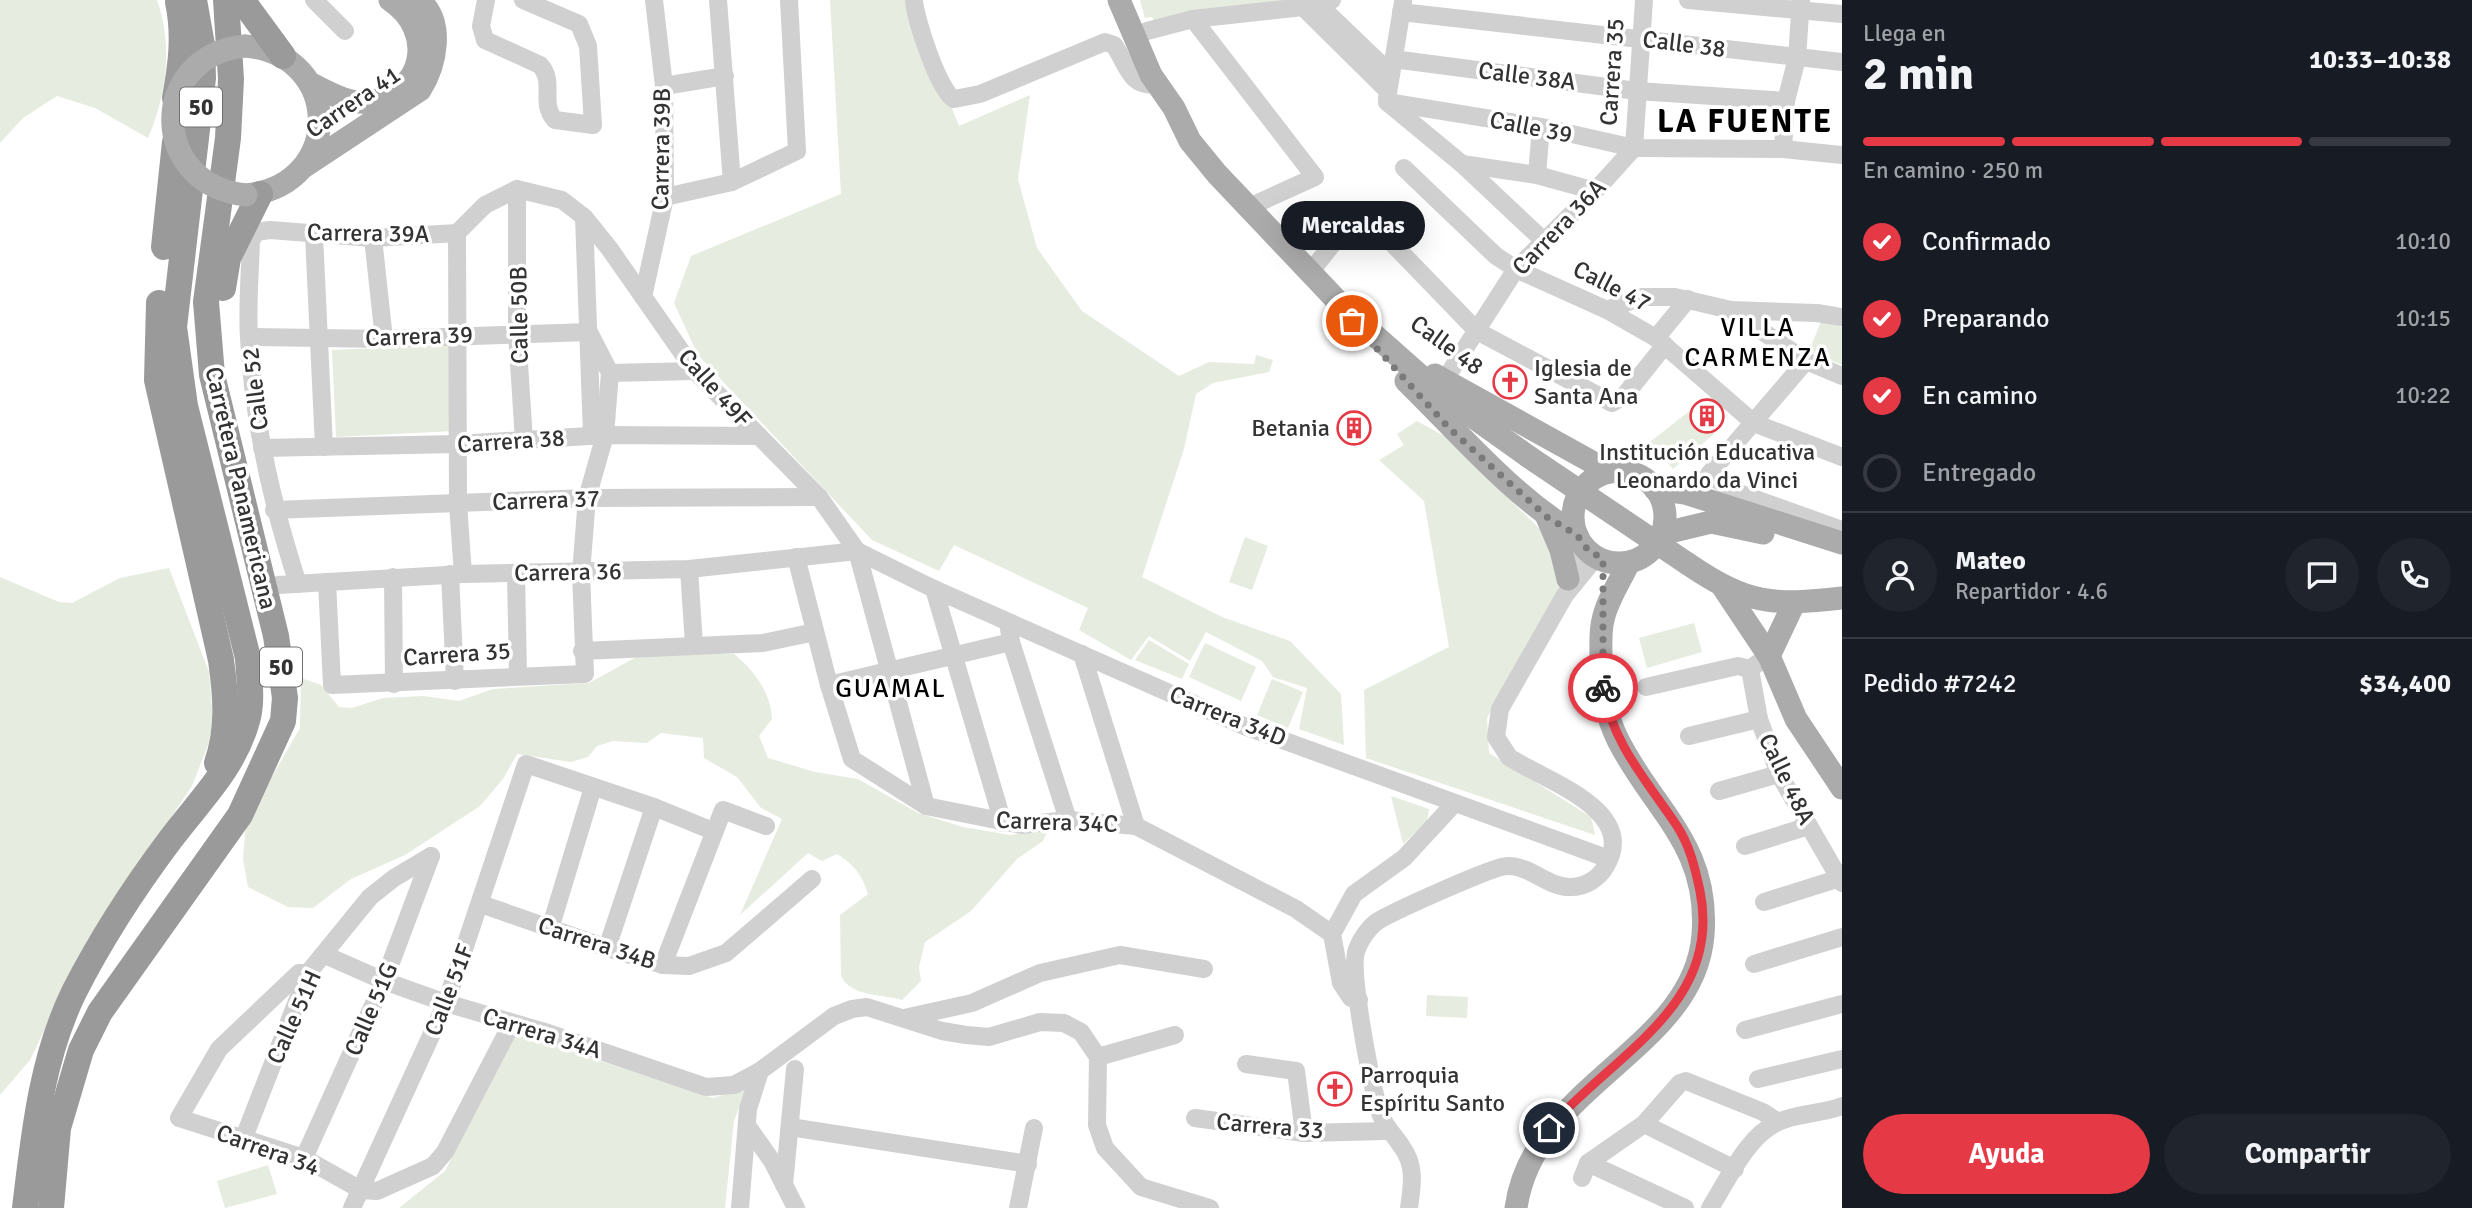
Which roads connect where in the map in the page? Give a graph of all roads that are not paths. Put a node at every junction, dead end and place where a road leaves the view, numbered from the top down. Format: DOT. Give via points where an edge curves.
graph roads {
  1 [pos="177,0"];
  2 [pos="194,0"];
  3 [pos="226,0"];
  4 [pos="242,0"];
  5 [pos="314,0"];
  6 [pos="390,0"];
  7 [pos="419,0"];
  8 [pos="486,0"];
  9 [pos="523,0"];
  10 [pos="654,0"];
  11 [pos="718,0"];
  12 [pos="789,0"];
  13 [pos="914,0"];
  14 [pos="1119,0"];
  15 [pos="1135,0"];
  16 [pos="1644,0"];
  17 [pos="1688,0"];
  18 [pos="1318,4"];
  19 [pos="1801,5"];
  20 [pos="1402,6"];
  21 [pos="1842,14"];
  22 [pos="1193,19"];
  23 [pos="345,31"];
  24 [pos="1147,31"];
  25 [pos="1641,38"];
  26 [pos="283,56"];
  27 [pos="1797,58"];
  28 [pos="1842,62"];
  29 [pos="725,76"];
  30 [pos="1390,82"];
  31 [pos="1157,83"];
  32 [pos="311,84"];
  33 [pos="664,86"];
  34 [pos="1637,91"];
  35 [pos="175,98"];
  36 [pos="1786,101"];
  37 [pos="1174,108"];
  38 [pos="1541,127"];
  39 [pos="186,142"];
  40 [pos="1634,148"];
  41 [pos="1783,149"];
  42 [pos="1842,155"];
  43 [pos="1462,163"];
  44 [pos="305,166"];
  45 [pos="1404,169"];
  46 [pos="1537,175"];
  47 [pos="732,181"];
  48 [pos="517,189"];
  49 [pos="1595,191"];
  50 [pos="253,194"];
  51 [pos="665,197"];
  52 [pos="1249,207"];
  53 [pos="584,217"];
  54 [pos="256,232"];
  55 [pos="1273,232"];
  56 [pos="457,233"];
  57 [pos="314,234"];
  58 [pos="373,238"];
  59 [pos="1545,242"];
  60 [pos="1315,266"];
  61 [pos="1516,269"];
  62 [pos="643,297"];
  63 [pos="1688,299"];
  64 [pos="1607,310"];
  65 [pos="1731,310"];
  66 [pos="1842,317"];
  67 [pos="1476,331"];
  68 [pos="517,332"];
  69 [pos="589,332"];
  70 [pos="455,336"];
  71 [pos="249,337"];
  72 [pos="317,337"];
  73 [pos="384,339"];
  74 [pos="1661,341"];
  75 [pos="1806,361"];
  76 [pos="695,371"];
  77 [pos="610,373"];
  78 [pos="1842,376"];
  79 [pos="1433,388"];
  80 [pos="1754,423"];
  81 [pos="598,435"];
  82 [pos="759,436"];
  83 [pos="524,441"];
  84 [pos="457,444"];
  85 [pos="324,447"];
  86 [pos="262,449"];
  87 [pos="1842,457"];
  88 [pos="1610,472"];
  89 [pos="1655,489"];
  90 [pos="819,497"];
  91 [pos="587,498"];
  92 [pos="458,504"];
  93 [pos="274,510"];
  94 [pos="1547,517"];
  95 [pos="1842,530"];
  96 [pos="1661,534"];
  97 [pos="1842,543"];
  98 [pos="1589,548"];
  99 [pos="857,551"];
  100 [pos="796,558"];
  101 [pos="1842,558"];
  102 [pos="1629,562"];
  103 [pos="689,569"];
  104 [pos="516,573"];
  105 [pos="581,573"];
  106 [pos="456,574"];
  107 [pos="393,577"];
  108 [pos="327,582"];
  109 [pos="288,585"];
  110 [pos="1567,587"];
  111 [pos="1723,587"];
  112 [pos="934,589"];
  113 [pos="1842,598"];
  114 [pos="1794,603"];
  115 [pos="1603,619"];
  116 [pos="1008,622"];
  117 [pos="815,632"];
  118 [pos="1011,642"];
  119 [pos="694,645"];
  120 [pos="582,651"];
  121 [pos="1082,654"];
  122 [pos="952,657"];
  123 [pos="1759,662"];
  124 [pos="888,673"];
  125 [pos="518,676"];
  126 [pos="455,681"];
  127 [pos="394,684"];
  128 [pos="829,685"];
  129 [pos="1646,687"];
  130 [pos="285,698"];
  131 [pos="1759,719"];
  132 [pos="1689,736"];
  133 [pos="1779,774"];
  134 [pos="593,787"];
  135 [pos="1842,788"];
  136 [pos="1720,792"];
  137 [pos="1454,803"];
  138 [pos="926,806"];
  139 [pos="654,807"];
  140 [pos="1069,820"];
  141 [pos="1003,823"];
  142 [pos="1136,825"];
  143 [pos="766,826"];
  144 [pos="1809,826"];
  145 [pos="713,831"];
  146 [pos="171,839"];
  147 [pos="1745,846"];
  148 [pos="431,856"];
  149 [pos="1609,859"];
  150 [pos="811,879"];
  151 [pos="1841,880"];
  152 [pos="1764,902"];
  153 [pos="481,904"];
  154 [pos="550,929"];
  155 [pos="1332,934"];
  156 [pos="1842,937"];
  157 [pos="607,948"];
  158 [pos="325,955"];
  159 [pos="1754,964"];
  160 [pos="663,965"];
  161 [pos="1204,969"];
  162 [pos="309,973"];
  163 [pos="384,981"];
  164 [pos="1359,1000"];
  165 [pos="446,1003"];
  166 [pos="1842,1004"];
  167 [pos="904,1018"];
  168 [pos="512,1023"];
  169 [pos="1745,1030"];
  170 [pos="1175,1035"];
  171 [pos="1098,1057"];
  172 [pos="1842,1059"];
  173 [pos="1245,1064"];
  174 [pos="795,1069"];
  175 [pos="760,1071"];
  176 [pos="1758,1079"];
  177 [pos="1842,1106"];
  178 [pos="1195,1118"];
  179 [pos="1778,1122"];
  180 [pos="1644,1124"];
  181 [pos="748,1127"];
  182 [pos="790,1127"];
  183 [pos="1034,1128"];
  184 [pos="1387,1131"];
  185 [pos="1304,1133"];
  186 [pos="243,1140"];
  187 [pos="304,1158"];
  188 [pos="1028,1164"];
  189 [pos="1735,1169"];
  190 [pos="783,1185"];
  191 [pos="361,1190"];
  192 [pos="25,1208"];
  193 [pos="51,1208"];
  194 [pos="352,1208"];
  195 [pos="740,1208"];
  196 [pos="796,1208"];
  197 [pos="1018,1208"];
  198 [pos="1210,1208"];
  199 [pos="1409,1208"];
  200 [pos="1516,1208"];
  201 [pos="1685,1208"];
  202 [pos="1710,1208"];
  1 -- 35 [label="highway" via="182,58"];
  2 -- 39 [label="highway, Carretera Panamericana / 50" via="203,78"];
  3 -- 130 [label="highway, Carretera Panamericana / 50" via="230,103 207,290 208,334 212,375 271,610"];
  4 -- 26 [label="highway"];
  5 -- 23 [label="street"];
  6 -- 32 [label="main road, Carrera 41" via="407,11 417,29 419,61 401,87 367,102 347,101"];
  7 -- 44 [label="main road, Carrera 41" via="433,24 430,76 420,90"];
  8 -- 9 [label="street" via="481,26 485,40 540,65 548,78 546,104 555,120 586,125 588,46 579,24"];
  10 -- 33 [label="street, Carrera 39B"];
  11 -- 29 [label="street"];
  12 -- 47 [label="street" via="797,151"];
  13 -- 31 [label="street" via="944,90 954,99 980,94 1105,41 1117,48 1136,81 1146,86"];
  14 -- 31 [label="main road, Calle 48"];
  15 -- 24 [label="main road, Calle 48"];
  16 -- 25 [label="street, Carrera 35"];
  17 -- 19 [label="street"];
  18 -- 22 [label="street"];
  18 -- 30 [label="street"];
  19 -- 21 [label="street"];
  19 -- 27 [label="street"];
  20 -- 25 [label="street, Calle 38"];
  20 -- 30 [label="street"];
  22 -- 24 [label="street"];
  22 -- 52 [label="street" via="1315,177"];
  24 -- 37 [label="main road, Calle 48"];
  25 -- 27 [label="street, Calle 38"];
  25 -- 34 [label="street, Carrera 35"];
  26 -- 32 [label="main road"];
  26 -- 35 [label="main road, bridge" via="245,46 219,51 197,65"];
  27 -- 28 [label="street, Calle 38"];
  27 -- 36 [label="street"];
  29 -- 33 [label="street"];
  29 -- 47 [label="street"];
  30 -- 34 [label="street, Calle 38A"];
  30 -- 38 [label="street, Calle 39"];
  30 -- 43 [label="street"];
  31 -- 37 [label="main road, Calle 48"];
  32 -- 44 [label="main road" via="320,126"];
  33 -- 51 [label="street, Carrera 39B"];
  34 -- 36 [label="street, Calle 38A"];
  34 -- 40 [label="street, Carrera 35"];
  35 -- 39 [label="main road, bridge" via="172,113"];
  36 -- 41 [label="street"];
  37 -- 52 [label="main road, Calle 48" via="1190,141"];
  38 -- 40 [label="street, Calle 39"];
  38 -- 46 [label="street"];
  39 -- 50 [label="main road, bridge" via="188,166 208,184 233,194"];
  39 -- 146 [label="highway" via="161,280 157,380 221,660 226,730 218,760"];
  39 -- 146 [label="highway, Carretera Panamericana / 50" via="185,223 174,327 178,367 248,658 250,700 240,743 224,773"];
  40 -- 41 [label="street, Calle 39"];
  40 -- 49 [label="street, Carrera 36A"];
  41 -- 42 [label="street, Calle 39"];
  43 -- 46 [label="street"];
  43 -- 59 [label="street"];
  44 -- 50 [label="main road" via="285,184"];
  45 -- 61 [label="street, Calle 47" via="1496,256"];
  46 -- 49 [label="street"];
  47 -- 51 [label="street"];
  48 -- 53 [label="street" via="562,200"];
  48 -- 56 [label="street, Carrera 39A" via="485,205"];
  48 -- 68 [label="street, Calle 50B"];
  49 -- 59 [label="street, Carrera 36A"];
  50 -- 109 [label="highway" via="228,258 221,317 233,397"];
  51 -- 62 [label="street, Carrera 39B"];
  52 -- 55 [label="main road, Calle 48"];
  53 -- 62 [label="street, Calle 49F"];
  53 -- 69 [label="street"];
  54 -- 57 [label="street, Carrera 39A"];
  54 -- 71 [label="street, Calle 52" via="251,241"];
  55 -- 60 [label="main road, Calle 48"];
  55 -- 79 [label="main road, Calle 48" via="1352,321"];
  56 -- 58 [label="street, Carrera 39A"];
  56 -- 70 [label="street"];
  57 -- 58 [label="street, Carrera 39A"];
  57 -- 72 [label="street"];
  58 -- 73 [label="street"];
  59 -- 61 [label="street, Carrera 36A"];
  60 -- 67 [label="street" via="1360,211"];
  60 -- 79 [label="main road, Calle 48" via="1413,358"];
  61 -- 64 [label="street, Calle 47"];
  61 -- 67 [label="street, Carrera 36A"];
  62 -- 76 [label="street, Calle 49F"];
  63 -- 64 [label="street" via="1641,297"];
  63 -- 65 [label="street"];
  63 -- 74 [label="street"];
  64 -- 74 [label="street, Calle 47"];
  65 -- 66 [label="street"];
  65 -- 75 [label="street"];
  67 -- 74 [label="street" via="1612,403 1624,396"];
  67 -- 79 [label="street, Carrera 36A"];
  68 -- 69 [label="street, Carrera 39"];
  68 -- 70 [label="street, Carrera 39"];
  68 -- 83 [label="street, Calle 50B"];
  69 -- 77 [label="street"];
  69 -- 81 [label="street"];
  70 -- 73 [label="street, Carrera 39"];
  70 -- 84 [label="street"];
  71 -- 72 [label="street, Carrera 39"];
  71 -- 86 [label="street, Calle 52"];
  72 -- 73 [label="street, Carrera 39"];
  72 -- 85 [label="street"];
  74 -- 80 [label="street, Calle 47"];
  75 -- 78 [label="street"];
  75 -- 80 [label="street"];
  76 -- 77 [label="street"];
  76 -- 82 [label="street, Calle 49F"];
  77 -- 81 [label="street"];
  79 -- 88 [label="main road, Calle 48"];
  79 -- 94 [label="main road, Calle 48" via="1449,428"];
  79 -- 111 [label="main road, Calle 48, bridge"];
  80 -- 87 [label="street, Calle 47"];
  80 -- 95 [label="street" via="1709,474 1733,491"];
  81 -- 82 [label="street, Carrera 38"];
  81 -- 83 [label="street, Carrera 38"];
  81 -- 91 [label="street"];
  82 -- 90 [label="street, Calle 49F"];
  83 -- 84 [label="street, Carrera 38"];
  84 -- 85 [label="street, Carrera 38"];
  84 -- 92 [label="street"];
  85 -- 86 [label="street, Carrera 38"];
  86 -- 93 [label="street, Calle 52"];
  88 -- 89 [label="main road" via="1632,473"];
  88 -- 98 [label="main road" via="1592,480 1578,497 1573,519"];
  89 -- 96 [label="main road" via="1664,514"];
  89 -- 97 [label="main road" via="1685,493"];
  90 -- 91 [label="street, Carrera 37"];
  90 -- 99 [label="street, Calle 49F"];
  91 -- 92 [label="street, Carrera 37"];
  91 -- 105 [label="street"];
  92 -- 93 [label="street, Carrera 37"];
  92 -- 106 [label="street"];
  93 -- 109 [label="street, Calle 52"];
  94 -- 98 [label="main road, Calle 48"];
  94 -- 110 [label="main road" via="1561,550"];
  96 -- 101 [label="main road" via="1698,523 1727,524"];
  96 -- 102 [label="main road" via="1646,553"];
  98 -- 102 [label="main road"];
  98 -- 110 [label="street"];
  98 -- 115 [label="main road"];
  99 -- 100 [label="street, Carrera 36"];
  99 -- 112 [label="street, Carrera 34D"];
  99 -- 124 [label="street"];
  100 -- 103 [label="street, Carrera 36"];
  100 -- 117 [label="street"];
  102 -- 115 [label="main road"];
  103 -- 105 [label="street, Carrera 36"];
  103 -- 119 [label="street"];
  104 -- 105 [label="street, Carrera 36"];
  104 -- 106 [label="street, Carrera 36"];
  104 -- 125 [label="street"];
  105 -- 120 [label="street"];
  106 -- 107 [label="street, Carrera 36"];
  106 -- 126 [label="street"];
  107 -- 108 [label="street, Carrera 36"];
  107 -- 127 [label="street"];
  108 -- 109 [label="street, Carrera 36"];
  108 -- 127 [label="street, Carrera 35" via="332,685"];
  109 -- 130 [label="highway" via="290,654"];
  110 -- 149 [label="street" via="1505,699 1496,737 1508,757 1600,810 1611,832"];
  111 -- 114 [label="main road" via="1763,602"];
  111 -- 123 [label="main road"];
  112 -- 116 [label="street, Carrera 34D"];
  112 -- 122 [label="street"];
  113 -- 114 [label="main road"];
  114 -- 123 [label="main road"];
  115 -- 200 [label="main road" via="1602,673 1608,714 1622,747 1688,846 1702,902 1703,937 1696,965 1676,1004 1541,1140 1523,1175"];
  116 -- 118 [label="street"];
  116 -- 121 [label="street, Carrera 34D"];
  117 -- 119 [label="street" via="763,643"];
  117 -- 128 [label="street"];
  118 -- 122 [label="street"];
  118 -- 140 [label="street"];
  119 -- 120 [label="street"];
  120 -- 125 [label="street, Carrera 35" via="585,674"];
  121 -- 137 [label="street, Carrera 34D" via="1244,726"];
  121 -- 142 [label="street"];
  122 -- 124 [label="street"];
  122 -- 141 [label="street"];
  123 -- 129 [label="street"];
  123 -- 131 [label="street, Calle 48A"];
  123 -- 135 [label="main road"];
  124 -- 128 [label="street"];
  124 -- 138 [label="street"];
  125 -- 126 [label="street, Carrera 35"];
  126 -- 127 [label="street, Carrera 35"];
  128 -- 138 [label="street, Carrera 34C" via="852,759"];
  130 -- 193 [label="highway, Carretera Panamericana / 50" via="272,748 240,815 100,1012 81,1050 58,1128"];
  131 -- 132 [label="street"];
  131 -- 133 [label="street, Calle 48A"];
  133 -- 136 [label="street"];
  133 -- 144 [label="street, Calle 48A"];
  134 -- 139 [label="street"];
  134 -- 153 [label="street, Calle 51F" via="526,764"];
  134 -- 154 [label="street"];
  137 -- 149 [label="street, Carrera 34D"];
  137 -- 155 [label="street" via="1404,858 1354,894"];
  138 -- 141 [label="street, Carrera 34C"];
  139 -- 145 [label="street"];
  139 -- 157 [label="street"];
  140 -- 141 [label="street, Carrera 34C"];
  140 -- 142 [label="street, Carrera 34C"];
  142 -- 155 [label="street, Carrera 34C" via="1296,909"];
  143 -- 145 [label="street" via="723,810"];
  144 -- 147 [label="street"];
  144 -- 151 [label="street, Calle 48A"];
  145 -- 160 [label="street"];
  146 -- 192 [label="highway, Carretera Panamericana / 50" via="95,952 56,1035 38,1112"];
  148 -- 158 [label="street, Calle 51H" via="370,897"];
  148 -- 163 [label="street, Calle 51G"];
  149 -- 164 [label="street" via="1588,884 1570,887 1516,867 1494,868 1385,917 1368,929 1359,945 1354,961"];
  150 -- 160 [label="street, Carrera 34B" via="726,953 689,966"];
  151 -- 152 [label="street"];
  153 -- 154 [label="street, Carrera 34B"];
  153 -- 165 [label="street, Calle 51F"];
  154 -- 157 [label="street, Carrera 34B"];
  155 -- 164 [label="street" via="1342,983 1351,998"];
  156 -- 159 [label="street"];
  157 -- 160 [label="street, Carrera 34B"];
  158 -- 162 [label="street, Calle 51H"];
  158 -- 163 [label="street, Carrera 34A"];
  161 -- 167 [label="street" via="1120,956 1040,973 972,1003"];
  162 -- 186 [label="street, Calle 51H"];
  162 -- 186 [label="street, Carrera 34" via="299,973 219,1049 179,1118"];
  163 -- 165 [label="street, Carrera 34A"];
  163 -- 187 [label="street, Calle 51G"];
  164 -- 184 [label="street" via="1378,1107"];
  165 -- 168 [label="street, Carrera 34A"];
  165 -- 191 [label="street, Calle 51F"];
  166 -- 169 [label="street"];
  167 -- 171 [label="street" via="942,1031 989,1037 1040,1022 1064,1023 1081,1032"];
  167 -- 175 [label="street" via="867,1007 852,1009 834,1016"];
  168 -- 175 [label="street, Carrera 34A" via="706,1087 734,1086"];
  168 -- 191 [label="street" via="445,1153 433,1166 377,1191"];
  170 -- 171 [label="street"];
  171 -- 198 [label="street" via="1097,1125 1105,1148 1141,1187"];
  172 -- 176 [label="street"];
  173 -- 185 [label="street" via="1296,1071"];
  174 -- 182 [label="street"];
  175 -- 181 [label="street" via="748,1109"];
  177 -- 179 [label="street"];
  178 -- 185 [label="street, Carrera 33"];
  179 -- 180 [label="street" via="1686,1081 1679,1083"];
  179 -- 189 [label="street" via="1753,1142"];
  180 -- 189 [label="street"];
  180 -- 201 [label="street" via="1585,1171"];
  181 -- 190 [label="street"];
  181 -- 195 [label="street"];
  182 -- 188 [label="street"];
  182 -- 190 [label="street"];
  183 -- 188 [label="street"];
  184 -- 185 [label="street, Carrera 33"];
  184 -- 199 [label="street" via="1410,1165"];
  186 -- 187 [label="street, Carrera 34"];
  187 -- 191 [label="street, Carrera 34"];
  188 -- 197 [label="street"];
  189 -- 202 [label="street"];
  190 -- 196 [label="street"];
  191 -- 194 [label="street, Calle 51F"];
}
